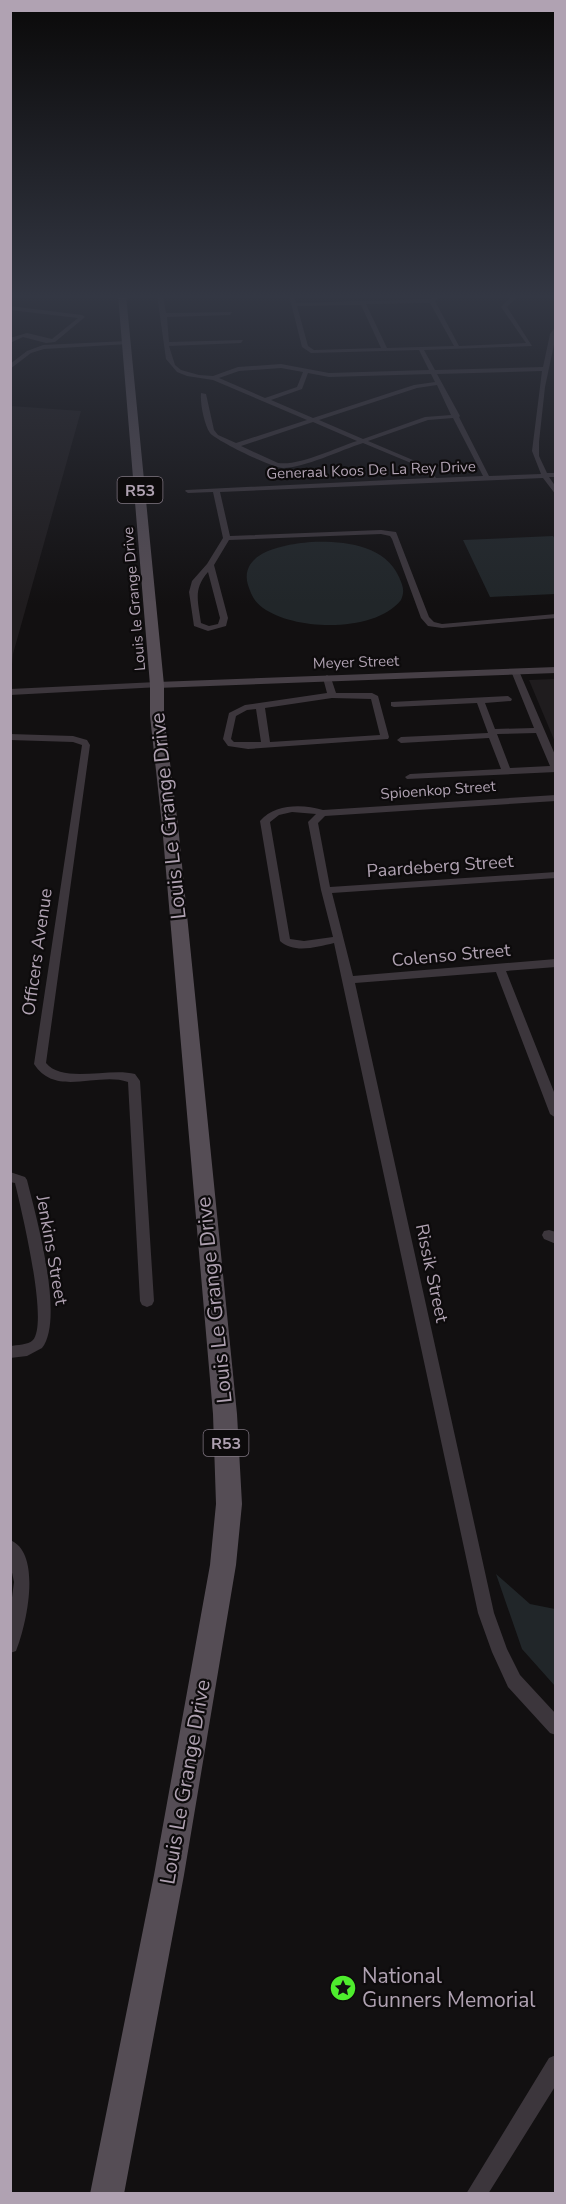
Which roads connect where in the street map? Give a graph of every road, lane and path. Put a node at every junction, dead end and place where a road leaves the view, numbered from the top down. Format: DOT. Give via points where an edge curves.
graph roads {
  1 [pos="132,398"];
  2 [pos="204,398"];
  3 [pos="259,398"];
  4 [pos="270,398"];
  5 [pos="380,398"];
  6 [pos="448,398"];
  7 [pos="542,398"];
  8 [pos="264,400"];
  9 [pos="457,416"];
  10 [pos="312,420"];
  11 [pos="364,441"];
  12 [pos="233,446"];
  13 [pos="555,475"];
  14 [pos="545,476"];
  15 [pos="487,478"];
  16 [pos="434,480"];
  17 [pos="216,490"];
  18 [pos="188,491"];
  19 [pos="555,493"];
  20 [pos="227,538"];
  21 [pos="210,565"];
  22 [pos="555,616"];
  23 [pos="555,670"];
  24 [pos="516,671"];
  25 [pos="327,678"];
  26 [pos="157,685"];
  27 [pos="10,692"];
  28 [pos="332,695"];
  29 [pos="508,699"];
  30 [pos="480,700"];
  31 [pos="394,704"];
  32 [pos="261,705"];
  33 [pos="539,730"];
  34 [pos="492,733"];
  35 [pos="10,737"];
  36 [pos="401,740"];
  37 [pos="266,744"];
  38 [pos="555,768"];
  39 [pos="506,771"];
  40 [pos="410,777"];
  41 [pos="555,798"];
  42 [pos="322,813"];
  43 [pos="555,874"];
  44 [pos="326,890"];
  45 [pos="339,939"];
  46 [pos="555,963"];
  47 [pos="500,968"];
  48 [pos="349,980"];
  49 [pos="555,1113"];
  50 [pos="10,1177"];
  51 [pos="147,1300"];
  52 [pos="10,1352"];
  53 [pos="10,1547"];
  54 [pos="10,1645"];
  55 [pos="555,1727"];
  56 [pos="555,2065"];
  57 [pos="107,2193"];
  58 [pos="476,2193"];
  1 -- 26 [label="main road, Louis le Grange Drive / R53"];
  2 -- 12 [label="street" via="211,430"];
  3 -- 8 [label="street"];
  4 -- 8 [label="street"];
  5 -- 10 [label="street"];
  6 -- 9 [label="street"];
  7 -- 14 [label="street" via="535,451"];
  8 -- 10 [label="street"];
  9 -- 11 [label="street" via="427,418"];
  9 -- 15 [label="street"];
  10 -- 11 [label="street"];
  10 -- 12 [label="street"];
  11 -- 12 [label="street" via="282,466"];
  11 -- 16 [label="street" via="425,467"];
  13 -- 14 [label="street, Generaal Koos De La Rey Drive"];
  14 -- 15 [label="street, Generaal Koos De La Rey Drive"];
  14 -- 19 [label="street"];
  15 -- 16 [label="street, Generaal Koos De La Rey Drive"];
  16 -- 17 [label="street, Generaal Koos De La Rey Drive"];
  17 -- 18 [label="street, Generaal Koos De La Rey Drive"];
  17 -- 20 [label="street"];
  20 -- 21 [label="street"];
  20 -- 22 [label="street" via="387,533 396,539 425,618 431,624"];
  21 -- 21 [label="street" via="224,623 208,629 197,624 193,591"];
  23 -- 24 [label="street, Meyer Street"];
  24 -- 25 [label="street, Meyer Street"];
  24 -- 33 [label="street"];
  25 -- 26 [label="street, Meyer Street"];
  25 -- 28 [label="street"];
  26 -- 27 [label="street"];
  26 -- 57 [label="main road, Louis Le Grange Drive / R53" via="225,1414 229,1504 223,1565 183,1798"];
  28 -- 32 [label="street"];
  28 -- 37 [label="street" via="375,698 385,737"];
  29 -- 30 [label="street"];
  30 -- 31 [label="street"];
  30 -- 34 [label="street"];
  32 -- 37 [label="street"];
  32 -- 37 [label="street" via="232,716 227,739 236,745"];
  33 -- 34 [label="street"];
  33 -- 38 [label="street"];
  34 -- 36 [label="street"];
  34 -- 39 [label="street"];
  35 -- 51 [label="street, Officers Avenue" via="73,739 86,745 40,1064 42,1070 57,1077 120,1075 134,1081"];
  38 -- 39 [label="street"];
  39 -- 40 [label="street"];
  41 -- 42 [label="street, Spioenkop Street"];
  42 -- 44 [label="street, Rissik Street" via="313,822"];
  42 -- 45 [label="street, Spioenkop Street" via="280,812 266,818 266,826 285,941 304,945"];
  43 -- 44 [label="street, Paardeberg Street"];
  44 -- 45 [label="street, Rissik Street"];
  45 -- 48 [label="street, Rissik Street"];
  46 -- 47 [label="street, Colenso Street"];
  47 -- 48 [label="street, Colenso Street"];
  47 -- 49 [label="street"];
  48 -- 55 [label="street, Rissik Street" via="486,1613 514,1681"];
  50 -- 52 [label="street, Jenkins Street" via="21,1180 45,1321 38,1344"];
  53 -- 54 [label="street" via="21,1568 22,1591"];
  56 -- 58 [label="street"];
}
